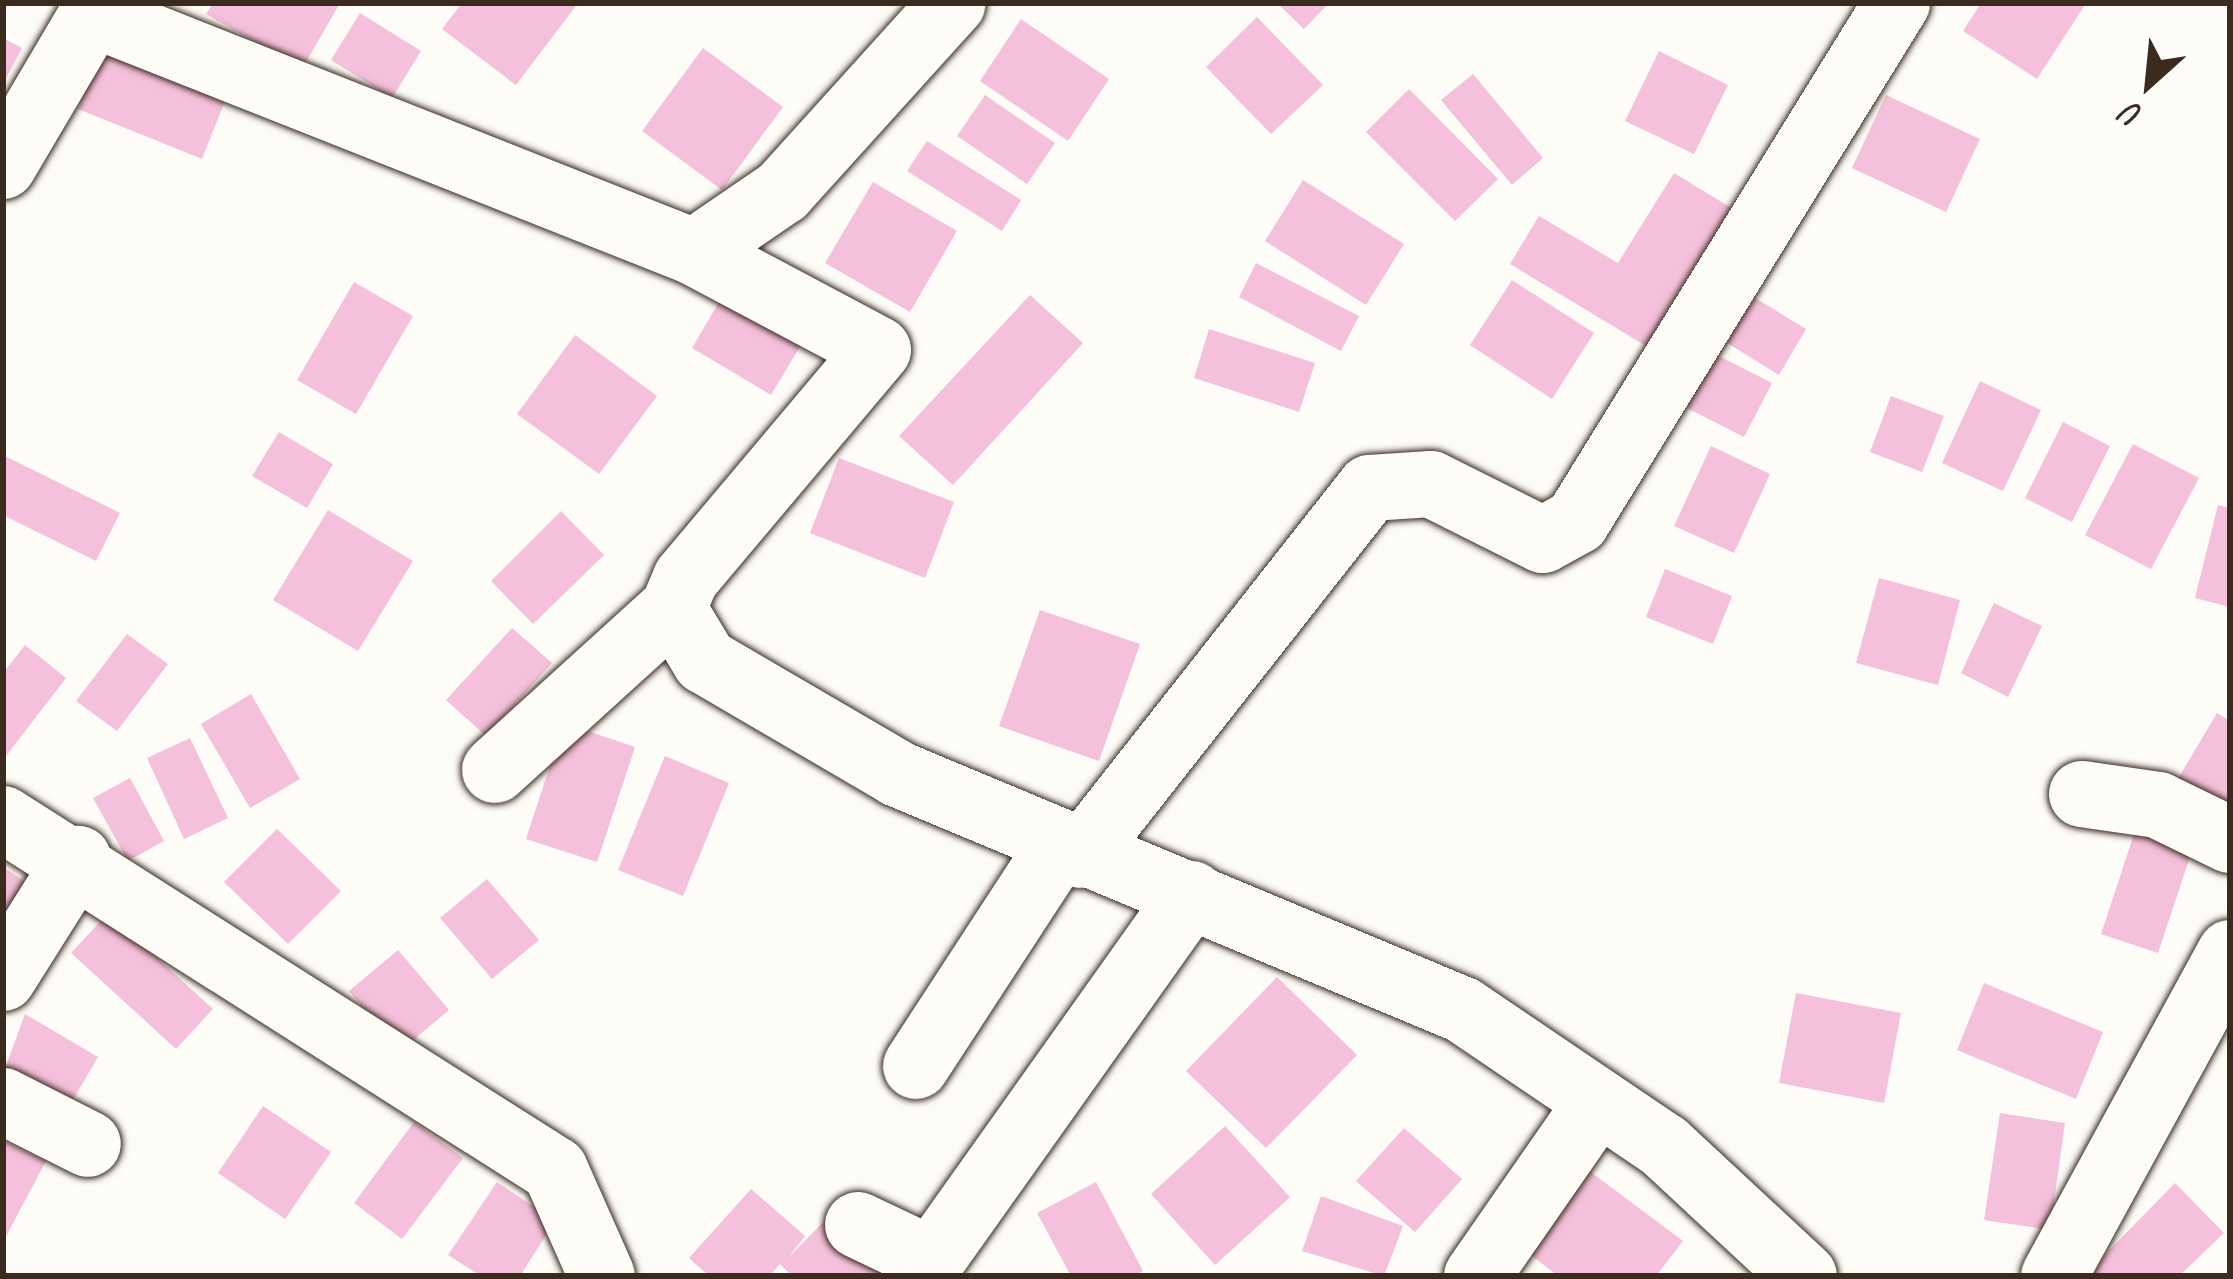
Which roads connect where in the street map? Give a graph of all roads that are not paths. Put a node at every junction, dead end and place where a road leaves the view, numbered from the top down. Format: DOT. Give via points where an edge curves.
graph roads {
  1 [pos="953,3"];
  2 [pos="1897,3"];
  3 [pos="96,8"];
  4 [pos="3,166"];
  5 [pos="694,252"];
  6 [pos="673,608"];
  7 [pos="495,770"];
  8 [pos="2082,794"];
  9 [pos="3,819"];
  10 [pos="2230,840"];
  11 [pos="1070,851"];
  12 [pos="78,859"];
  13 [pos="1192,894"];
  14 [pos="2230,953"];
  15 [pos="3,978"];
  16 [pos="916,1066"];
  17 [pos="3,1101"];
  18 [pos="1598,1102"];
  19 [pos="88,1144"];
  20 [pos="858,1225"];
  21 [pos="602,1276"];
  22 [pos="1477,1276"];
  23 [pos="1804,1276"];
  24 [pos="2054,1276"];
  1 -- 5 [label="street" via="797,177"];
  2 -- 11 [label="street" via="1577,521 1543,540 1432,484 1370,488"];
  3 -- 4 [label="street"];
  3 -- 5 [label="street"];
  5 -- 6 [label="street" via="878,350"];
  6 -- 7 [label="street"];
  6 -- 11 [label="street" via="683,638 736,688"];
  8 -- 10 [label="street" via="2158,805"];
  9 -- 12 [label="street"];
  11 -- 13 [label="street"];
  11 -- 16 [label="street"];
  12 -- 15 [label="street"];
  12 -- 21 [label="street" via="556,1170"];
  13 -- 18 [label="street" via="1463,1010"];
  13 -- 20 [label="street" via="938,1251 921,1255"];
  14 -- 24 [label="street"];
  17 -- 19 [label="street"];
  18 -- 22 [label="street"];
  18 -- 23 [label="street" via="1664,1146"];
}
